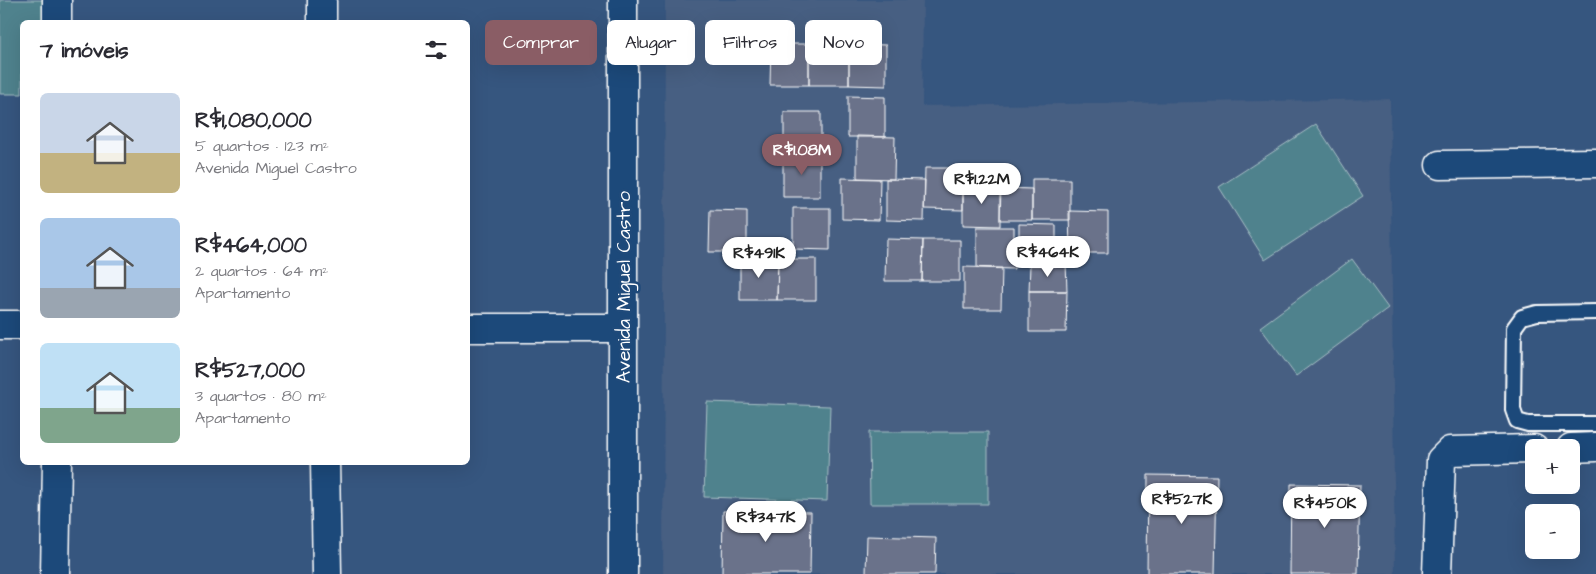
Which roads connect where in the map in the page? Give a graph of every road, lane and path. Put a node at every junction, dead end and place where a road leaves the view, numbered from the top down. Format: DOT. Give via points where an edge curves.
graph roads {
  1 [pos="57,0"];
  2 [pos="322,0"];
  3 [pos="623,0"];
  4 [pos="57,20"];
  5 [pos="322,20"];
  6 [pos="1596,163"];
  7 [pos="1440,165"];
  8 [pos="1596,312"];
  9 [pos="0,325"];
  10 [pos="20,325"];
  11 [pos="470,328"];
  12 [pos="622,328"];
  13 [pos="1596,424"];
  14 [pos="1596,447"];
  15 [pos="1580,448"];
  16 [pos="1525,449"];
  17 [pos="57,465"];
  18 [pos="325,465"];
  19 [pos="55,574"];
  20 [pos="327,574"];
  21 [pos="623,574"];
  22 [pos="1437,574"];
  1 -- 4 [label="street"];
  2 -- 5 [label="street"];
  3 -- 12 [label="street, Avenida Miguel Castro"];
  6 -- 7 [label="street"];
  8 -- 13 [label="lane" via="1537,313 1522,317 1514,328 1513,410 1517,421 1528,424"];
  9 -- 10 [label="street"];
  11 -- 12 [label="street"];
  12 -- 21 [label="street, Avenida Miguel Castro"];
  14 -- 15 [label="street"];
  16 -- 22 [label="street" via="1450,451 1443,456 1440,464"];
  17 -- 19 [label="street"];
  18 -- 20 [label="street"];
}
